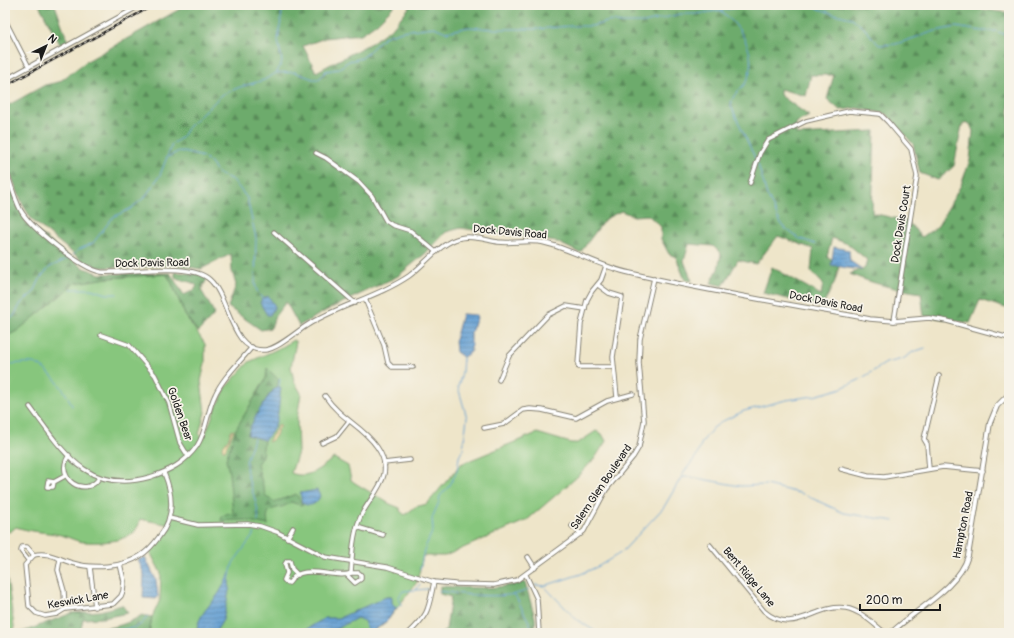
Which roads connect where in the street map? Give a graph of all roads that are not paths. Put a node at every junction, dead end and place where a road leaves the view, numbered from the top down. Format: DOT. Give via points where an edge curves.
graph roads {
  1 [pos="138,6"];
  2 [pos="5,20"];
  3 [pos="29,67"];
  4 [pos="5,80"];
  5 [pos="316,153"];
  6 [pos="5,170"];
  7 [pos="750,183"];
  8 [pos="274,232"];
  9 [pos="436,252"];
  10 [pos="606,266"];
  11 [pos="654,278"];
  12 [pos="598,285"];
  13 [pos="365,299"];
  14 [pos="355,303"];
  15 [pos="585,309"];
  16 [pos="894,321"];
  17 [pos="102,335"];
  18 [pos="1009,338"];
  19 [pos="252,347"];
  20 [pos="413,367"];
  21 [pos="613,367"];
  22 [pos="939,376"];
  23 [pos="499,380"];
  24 [pos="633,394"];
  25 [pos="1009,394"];
  26 [pos="325,396"];
  27 [pos="617,397"];
  28 [pos="30,407"];
  29 [pos="349,421"];
  30 [pos="484,428"];
  31 [pos="322,443"];
  32 [pos="69,455"];
  33 [pos="188,456"];
  34 [pos="410,460"];
  35 [pos="384,463"];
  36 [pos="841,469"];
  37 [pos="929,469"];
  38 [pos="982,471"];
  39 [pos="164,473"];
  40 [pos="65,476"];
  41 [pos="99,478"];
  42 [pos="54,482"];
  43 [pos="169,518"];
  44 [pos="572,526"];
  45 [pos="357,527"];
  46 [pos="293,528"];
  47 [pos="581,534"];
  48 [pos="383,535"];
  49 [pos="287,538"];
  50 [pos="710,545"];
  51 [pos="34,555"];
  52 [pos="528,557"];
  53 [pos="60,559"];
  54 [pos="28,560"];
  55 [pos="352,562"];
  56 [pos="120,564"];
  57 [pos="90,567"];
  58 [pos="535,568"];
  59 [pos="298,575"];
  60 [pos="526,575"];
  61 [pos="434,582"];
  62 [pos="95,606"];
  63 [pos="65,610"];
  64 [pos="409,633"];
  65 [pos="539,633"];
  66 [pos="885,633"];
  67 [pos="891,633"];
  1 -- 3 [label="street"];
  2 -- 3 [label="street"];
  3 -- 4 [label="street"];
  5 -- 9 [label="street" via="359,182 392,225 411,230"];
  6 -- 19 [label="street, Dock Davis Road" via="24,215 80,263 91,270 101,272 184,270 201,273 215,286 234,328"];
  7 -- 16 [label="street, Dock Davis Court" via="760,152 768,140 806,121 849,111 880,114 911,149 917,176"];
  8 -- 14 [label="street"];
  9 -- 10 [label="street, Dock Davis Road" via="447,243 463,237 506,242 539,241"];
  9 -- 13 [label="street, Dock Davis Road" via="407,277"];
  10 -- 11 [label="street, Dock Davis Road"];
  10 -- 12 [label="street"];
  11 -- 16 [label="street, Dock Davis Road" via="870,319"];
  11 -- 47 [label="street, Salem Glen Boulevard" via="640,339 639,363 644,421 642,440 633,457 606,490"];
  12 -- 15 [label="street" via="592,291"];
  12 -- 21 [label="street" via="609,293 622,297"];
  13 -- 14 [label="street, Dock Davis Road"];
  13 -- 20 [label="street" via="384,345 388,363 392,367"];
  14 -- 19 [label="street, Dock Davis Road" via="310,323 273,348 262,350"];
  15 -- 21 [label="street" via="580,331 578,365"];
  15 -- 23 [label="street" via="566,306 548,315 509,356"];
  16 -- 18 [label="street, Dock Davis Road" via="929,318"];
  17 -- 33 [label="street, Golden Bear" via="129,345 153,372 169,403 180,443"];
  19 -- 33 [label="street" via="219,388 200,441"];
  21 -- 27 [label="street"];
  22 -- 37 [label="street" via="924,439 927,444"];
  24 -- 27 [label="street"];
  25 -- 38 [label="main road, Hampton Road" via="993,415"];
  26 -- 29 [label="street" via="334,409"];
  27 -- 30 [label="street" via="576,418 530,409 523,410 504,424"];
  28 -- 32 [label="street"];
  29 -- 31 [label="street" via="336,436"];
  29 -- 35 [label="street" via="369,436"];
  32 -- 40 [label="street" via="64,465"];
  32 -- 41 [label="street" via="85,470"];
  33 -- 39 [label="street" via="179,465"];
  34 -- 35 [label="street"];
  35 -- 45 [label="street" via="381,485"];
  36 -- 37 [label="street" via="884,477"];
  37 -- 38 [label="street" via="943,467"];
  38 -- 67 [label="main road, Hampton Road" via="968,556 962,571"];
  39 -- 41 [label="street" via="135,481"];
  39 -- 43 [label="street" via="171,495"];
  40 -- 41 [label="street" via="77,486 83,487 95,484"];
  40 -- 42 [label="street"];
  43 -- 49 [label="street, Salem Glen Boulevard" via="198,525 258,525"];
  43 -- 56 [label="street" via="162,534 146,551 135,559"];
  44 -- 47 [label="street"];
  45 -- 48 [label="street"];
  45 -- 55 [label="street"];
  46 -- 49 [label="street"];
  47 -- 58 [label="street, Salem Glen Boulevard"];
  49 -- 55 [label="street, Salem Glen Boulevard" via="317,554"];
  50 -- 66 [label="street, Bent Ridge Lane" via="772,618 792,622 838,607 848,608 865,617"];
  51 -- 53 [label="street" via="45,553"];
  51 -- 54 [label="street"];
  51 -- 54 [label="street" via="27,547 22,547 21,551"];
  52 -- 58 [label="street"];
  53 -- 57 [label="street"];
  53 -- 63 [label="street" via="58,570 64,591"];
  54 -- 63 [label="street, Keswick Lane" via="25,571 28,601 32,610 45,616"];
  55 -- 59 [label="street" via="349,574 319,572"];
  55 -- 61 [label="street, Salem Glen Boulevard" via="394,568"];
  56 -- 57 [label="street"];
  56 -- 62 [label="street, Keswick Lane" via="124,581 121,596 113,604"];
  57 -- 62 [label="street"];
  58 -- 60 [label="street, Salem Glen Boulevard"];
  59 -- 59 [label="street" via="292,569 290,561 287,561 284,580 289,583"];
  60 -- 61 [label="street, Salem Glen Boulevard" via="501,584"];
  60 -- 65 [label="street" via="537,599"];
  61 -- 64 [label="street" via="428,613"];
  62 -- 63 [label="street, Keswick Lane"];
}
